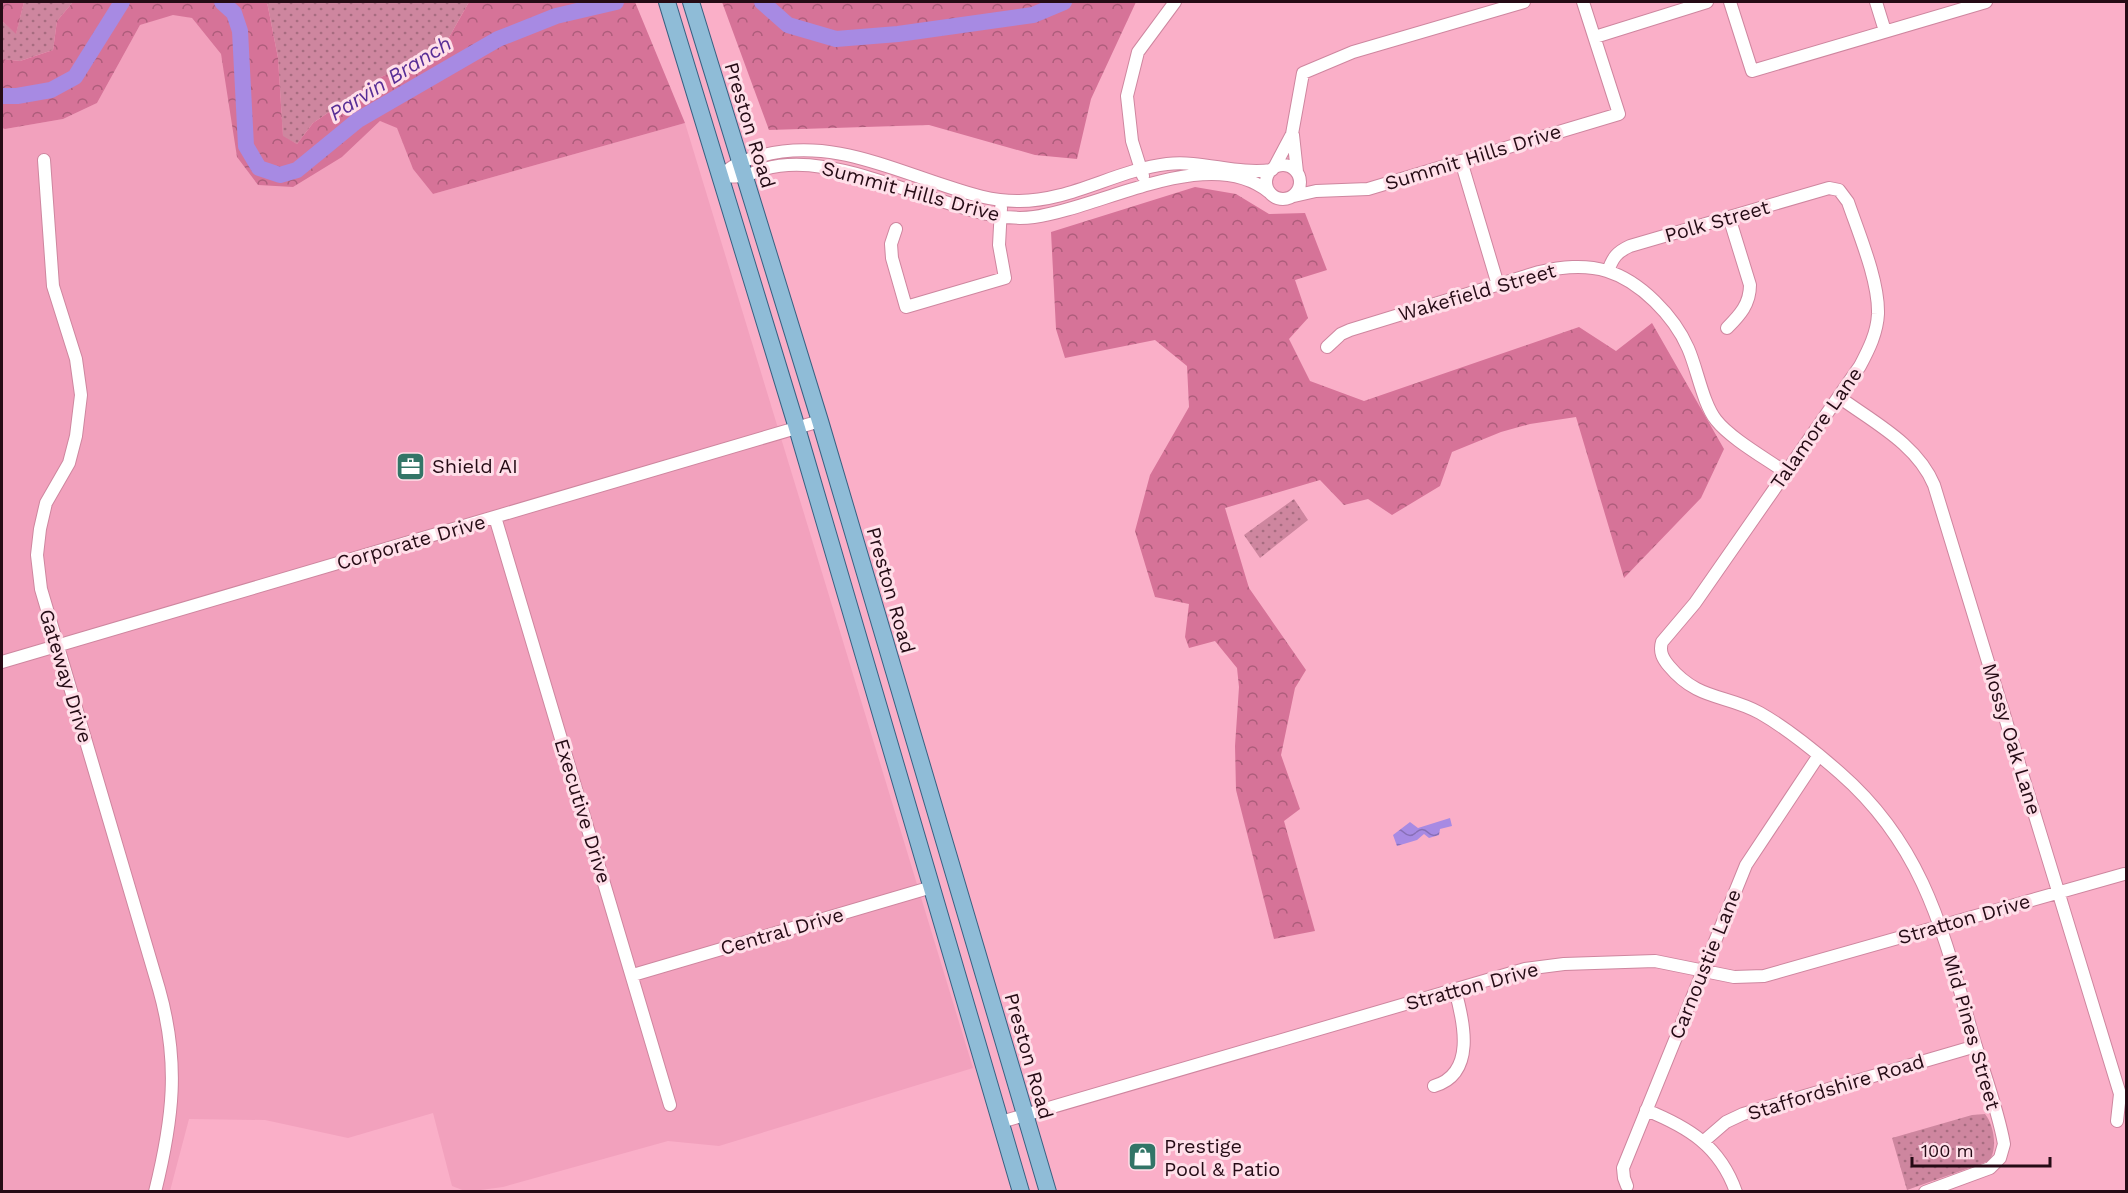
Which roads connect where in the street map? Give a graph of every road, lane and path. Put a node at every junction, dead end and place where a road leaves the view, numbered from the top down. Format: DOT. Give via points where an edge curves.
graph roads {
  1 [pos="1175,2"];
  2 [pos="1524,2"];
  3 [pos="1583,2"];
  4 [pos="1707,2"];
  5 [pos="1730,2"];
  6 [pos="1876,2"];
  7 [pos="1986,2"];
  8 [pos="693,7"];
  9 [pos="669,9"];
  10 [pos="1886,31"];
  11 [pos="1595,37"];
  12 [pos="1292,134"];
  13 [pos="44,160"];
  14 [pos="1461,161"];
  15 [pos="741,169"];
  16 [pos="1273,169"];
  17 [pos="1141,170"];
  18 [pos="1298,172"];
  19 [pos="720,176"];
  20 [pos="1146,186"];
  21 [pos="1326,190"];
  22 [pos="1839,190"];
  23 [pos="1269,192"];
  24 [pos="1294,196"];
  25 [pos="1001,201"];
  26 [pos="999,216"];
  27 [pos="1729,217"];
  28 [pos="896,229"];
  29 [pos="1608,271"];
  30 [pos="1498,285"];
  31 [pos="1727,328"];
  32 [pos="1328,347"];
  33 [pos="1839,397"];
  34 [pos="820,421"];
  35 [pos="797,428"];
  36 [pos="1785,472"];
  37 [pos="495,517"];
  38 [pos="1662,642"];
  39 [pos="58,646"];
  40 [pos="2,662"];
  41 [pos="908,721"];
  42 [pos="885,728"];
  43 [pos="1819,755"];
  44 [pos="2124,874"];
  45 [pos="932,886"];
  46 [pos="2060,892"];
  47 [pos="959,894"];
  48 [pos="1940,925"];
  49 [pos="1704,970"];
  50 [pos="633,975"];
  51 [pos="1455,990"];
  52 [pos="1976,1046"];
  53 [pos="1434,1086"];
  54 [pos="670,1105"];
  55 [pos="1646,1110"];
  56 [pos="1024,1115"];
  57 [pos="2117,1121"];
  58 [pos="1001,1122"];
  59 [pos="1704,1141"];
  60 [pos="1627,1186"];
  61 [pos="155,1191"];
  62 [pos="1021,1191"];
  63 [pos="1047,1191"];
  64 [pos="1736,1191"];
  65 [pos="1925,1191"];
  1 -- 17 [label="street" via="1138,52 1127,96 1132,141"];
  2 -- 12 [label="street" via="1353,52 1303,73"];
  3 -- 11 [label="street"];
  4 -- 11 [label="street"];
  5 -- 10 [label="street" via="1752,71"];
  6 -- 10 [label="street"];
  7 -- 10 [label="street"];
  8 -- 15 [label="main road, Preston Road"];
  9 -- 19 [label="main road"];
  11 -- 14 [label="street, Summit Hills Drive" via="1619,114"];
  12 -- 16 [label="street"];
  12 -- 18 [label="street"];
  13 -- 39 [label="street, Gateway Drive" via="53,286 76,359 81,395 69,463 46,502 37,555 40,589"];
  14 -- 21 [label="street, Summit Hills Drive" via="1368,189"];
  14 -- 30 [label="street"];
  15 -- 19 [label="street, Summit Hills Drive"];
  15 -- 25 [label="street, Summit Hills Drive" via="793,149 828,151"];
  15 -- 26 [label="street, Summit Hills Drive" via="821,166"];
  15 -- 34 [label="main road, Preston Road"];
  16 -- 17 [label="street, Summit Hills Drive" via="1247,172 1177,163"];
  16 -- 18 [label="street" via="1286,165"];
  16 -- 23 [label="street" via="1266,181"];
  17 -- 20 [label="street"];
  17 -- 25 [label="street, Summit Hills Drive" via="1048,198"];
  18 -- 21 [label="street"];
  18 -- 24 [label="street" via="1300,186"];
  19 -- 35 [label="main road"];
  20 -- 23 [label="street, Summit Hills Drive" via="1183,176 1218,174 1252,181"];
  20 -- 26 [label="street, Summit Hills Drive" via="1061,212"];
  21 -- 24 [label="street, Summit Hills Drive"];
  22 -- 27 [label="street, Polk Street" via="1829,188"];
  22 -- 33 [label="street, Talamore Lane" via="1848,202 1873,280 1878,314 1869,348"];
  23 -- 24 [label="street" via="1280,199"];
  25 -- 26 [label="street"];
  26 -- 28 [label="street" via="1005,278 906,307 892,258"];
  27 -- 29 [label="street, Polk Street" via="1630,246 1612,258"];
  27 -- 31 [label="street" via="1750,294 1740,315"];
  29 -- 30 [label="street, Wakefield Street" via="1560,267"];
  29 -- 36 [label="street, Wakefield Street" via="1651,298 1675,324 1714,419"];
  30 -- 32 [label="street, Wakefield Street" via="1350,330"];
  33 -- 36 [label="street, Talamore Lane"];
  33 -- 46 [label="street, Mossy Oak Lane" via="1909,448 1928,470"];
  34 -- 35 [label="street, Corporate Drive"];
  34 -- 41 [label="main road, Preston Road"];
  35 -- 37 [label="street, Corporate Drive"];
  35 -- 42 [label="main road"];
  36 -- 38 [label="street, Talamore Lane" via="1695,603"];
  37 -- 39 [label="street, Corporate Drive"];
  37 -- 50 [label="street, Executive Drive"];
  38 -- 43 [label="street, Mid Pines Street" via="1663,657 1688,685 1762,714"];
  39 -- 40 [label="street, Corporate Drive"];
  39 -- 61 [label="street, Gateway Drive" via="168,1024 172,1105"];
  41 -- 42 [label="main road"];
  41 -- 47 [label="main road, Preston Road"];
  42 -- 45 [label="main road"];
  43 -- 48 [label="street, Mid Pines Street" via="1862,794 1900,841"];
  43 -- 49 [label="street, Carnoustie Lane" via="1750,856"];
  44 -- 46 [label="street, Stratton Drive"];
  45 -- 47 [label="main road" via="943,885"];
  45 -- 50 [label="street, Central Drive"];
  45 -- 58 [label="main road"];
  46 -- 48 [label="street, Stratton Drive"];
  46 -- 57 [label="street, Mossy Oak Lane" via="2120,1094"];
  47 -- 56 [label="main road, Preston Road"];
  48 -- 49 [label="street, Stratton Drive" via="1764,976 1734,977"];
  48 -- 52 [label="street, Mid Pines Street"];
  49 -- 51 [label="street, Stratton Drive" via="1655,961 1551,965"];
  49 -- 55 [label="street, Carnoustie Lane"];
  50 -- 54 [label="street, Executive Drive"];
  51 -- 53 [label="street" via="1463,1025 1460,1059 1456,1073"];
  51 -- 56 [label="street, Stratton Drive"];
  52 -- 59 [label="street, Staffordshire Road" via="1743,1114 1726,1122"];
  52 -- 65 [label="street, Mid Pines Street" via="2003,1139 2000,1158 1990,1168"];
  55 -- 59 [label="street" via="1677,1123"];
  55 -- 60 [label="street, Carnoustie Lane" via="1623,1168"];
  56 -- 58 [label="street, Stratton Drive"];
  56 -- 63 [label="main road, Preston Road"];
  58 -- 62 [label="main road"];
  59 -- 64 [label="street" via="1724,1166"];
}
